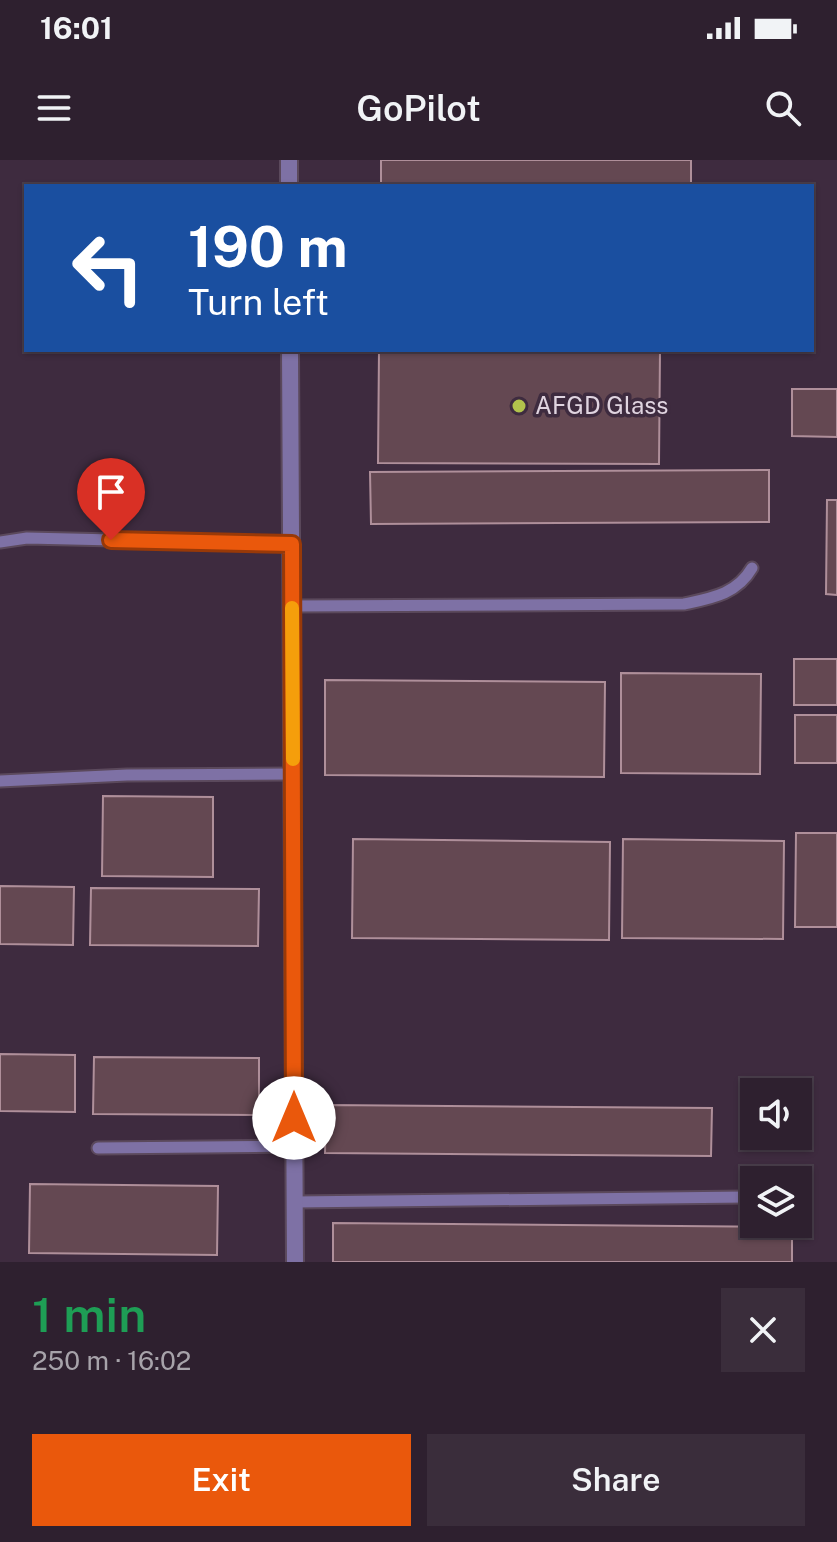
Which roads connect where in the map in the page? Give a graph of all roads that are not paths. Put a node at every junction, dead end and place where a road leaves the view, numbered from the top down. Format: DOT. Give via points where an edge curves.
graph roads {
  1 [pos="289,160"];
  2 [pos="289,184"];
  3 [pos="290,352"];
  4 [pos="0,542"];
  5 [pos="292,544"];
  6 [pos="752,568"];
  7 [pos="292,606"];
  8 [pos="293,774"];
  9 [pos="0,781"];
  10 [pos="294,1146"];
  11 [pos="98,1148"];
  12 [pos="740,1197"];
  13 [pos="295,1202"];
  14 [pos="295,1262"];
  1 -- 2 [label="street"];
  3 -- 5 [label="street"];
  4 -- 5 [label="lane" via="27,538"];
  5 -- 7 [label="street"];
  6 -- 7 [label="lane" via="742,584 684,604"];
  7 -- 8 [label="street"];
  8 -- 9 [label="lane"];
  8 -- 10 [label="street"];
  10 -- 11 [label="lane"];
  10 -- 13 [label="street"];
  12 -- 13 [label="lane"];
  13 -- 14 [label="street"];
}
